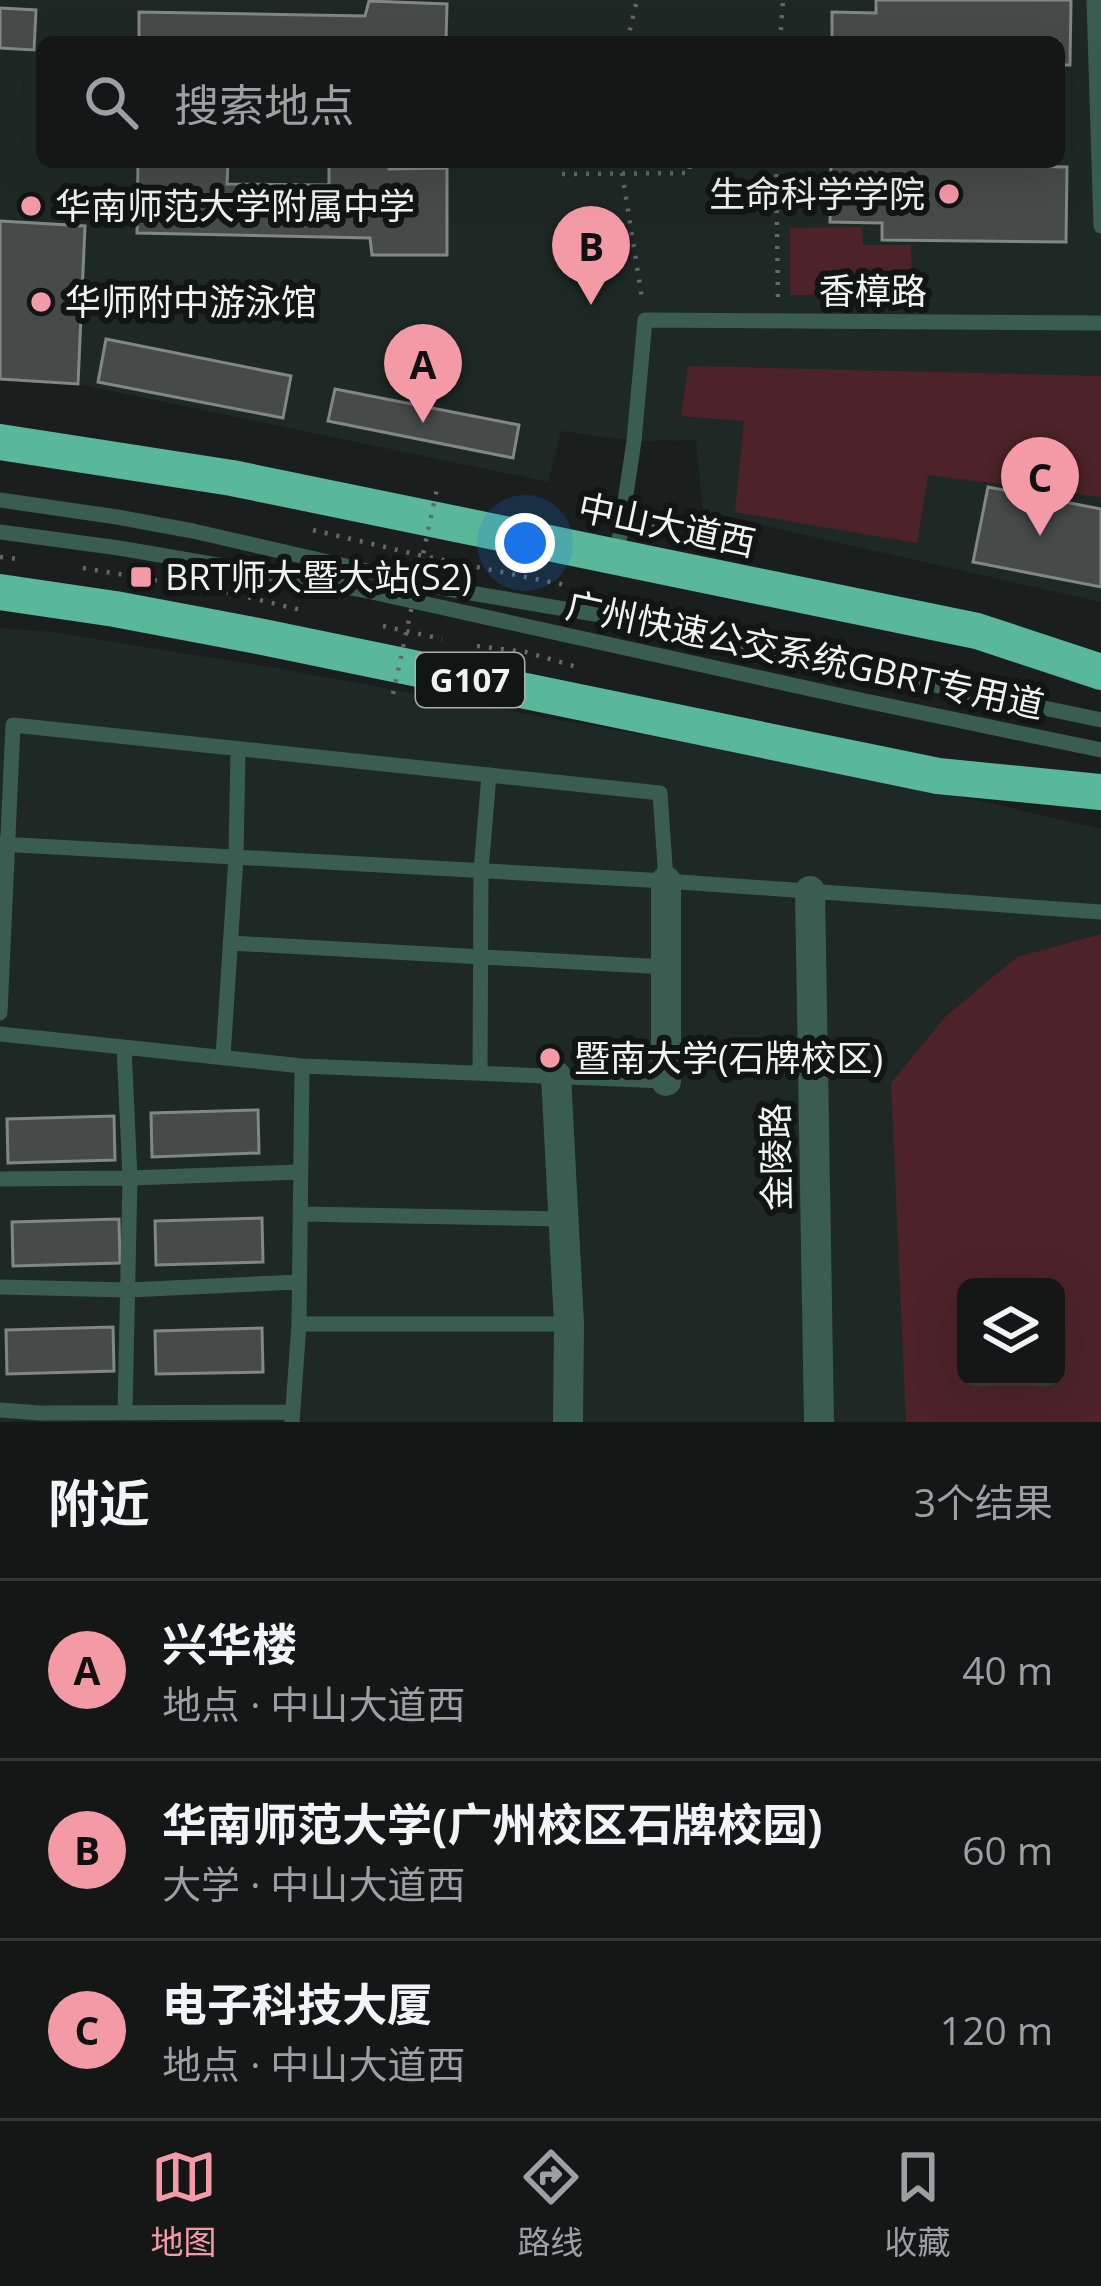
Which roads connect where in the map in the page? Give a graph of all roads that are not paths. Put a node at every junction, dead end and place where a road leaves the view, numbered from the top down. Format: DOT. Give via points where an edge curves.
graph roads {
  1 [pos="1094,0"];
  2 [pos="1101,226"];
  3 [pos="1101,323"];
  4 [pos="0,442"];
  5 [pos="0,500"];
  6 [pos="0,532"];
  7 [pos="617,558"];
  8 [pos="0,592"];
  9 [pos="1101,672"];
  10 [pos="1101,720"];
  11 [pos="238,749"];
  12 [pos="1101,750"];
  13 [pos="489,775"];
  14 [pos="1101,792"];
  15 [pos="3,844"];
  16 [pos="236,857"];
  17 [pos="481,871"];
  18 [pos="667,881"];
  19 [pos="810,891"];
  20 [pos="1101,912"];
  21 [pos="2,926"];
  22 [pos="230,943"];
  23 [pos="479,957"];
  24 [pos="667,967"];
  25 [pos="0,1013"];
  26 [pos="0,1034"];
  27 [pos="124,1047"];
  28 [pos="223,1057"];
  29 [pos="302,1066"];
  30 [pos="479,1073"];
  31 [pos="556,1076"];
  32 [pos="667,1082"];
  33 [pos="300,1172"];
  34 [pos="130,1178"];
  35 [pos="0,1179"];
  36 [pos="302,1214"];
  37 [pos="564,1219"];
  38 [pos="298,1282"];
  39 [pos="0,1287"];
  40 [pos="129,1290"];
  41 [pos="299,1324"];
  42 [pos="569,1324"];
  43 [pos="0,1410"];
  44 [pos="125,1411"];
  45 [pos="40,1417"];
  46 [pos="292,1417"];
  47 [pos="568,1422"];
  48 [pos="820,1422"];
  1 -- 2 [label="lane"];
  3 -- 7 [label="lane, 香樟路" via="645,320"];
  4 -- 7 [label="highway, 中山大道西" via="232,478"];
  5 -- 10 [label="lane, 广州快速公交系统GBRT专用道" via="194,531"];
  6 -- 12 [label="lane, 广州快速公交系统GBRT专用道" via="363,590"];
  7 -- 9 [label="highway, 中山大道西" via="976,631"];
  8 -- 14 [label="highway, G107" via="214,627 938,776"];
  11 -- 13 [label="lane"];
  11 -- 15 [label="lane" via="13,725"];
  11 -- 16 [label="lane"];
  13 -- 17 [label="lane"];
  13 -- 18 [label="lane" via="660,793"];
  15 -- 16 [label="lane"];
  15 -- 21 [label="lane"];
  16 -- 17 [label="lane"];
  16 -- 22 [label="lane"];
  17 -- 18 [label="lane"];
  17 -- 23 [label="lane"];
  18 -- 19 [label="lane"];
  18 -- 24 [label="street"];
  19 -- 20 [label="lane"];
  19 -- 48 [label="street, 金陵路"];
  21 -- 25 [label="lane"];
  22 -- 23 [label="lane"];
  22 -- 28 [label="lane"];
  23 -- 24 [label="lane"];
  23 -- 30 [label="lane"];
  24 -- 32 [label="street"];
  26 -- 27 [label="lane"];
  27 -- 28 [label="lane"];
  27 -- 34 [label="lane"];
  28 -- 29 [label="lane"];
  29 -- 30 [label="lane"];
  29 -- 33 [label="lane"];
  30 -- 31 [label="lane"];
  31 -- 32 [label="lane"];
  31 -- 37 [label="street"];
  33 -- 34 [label="lane"];
  33 -- 36 [label="lane"];
  34 -- 35 [label="lane"];
  34 -- 40 [label="lane"];
  36 -- 37 [label="lane"];
  36 -- 38 [label="lane"];
  37 -- 42 [label="street"];
  38 -- 40 [label="lane"];
  38 -- 41 [label="lane"];
  39 -- 40 [label="lane"];
  40 -- 44 [label="lane"];
  41 -- 42 [label="lane"];
  41 -- 46 [label="lane"];
  42 -- 47 [label="street"];
  43 -- 45 [label="lane"];
  44 -- 45 [label="lane"];
  44 -- 46 [label="lane"];
}
